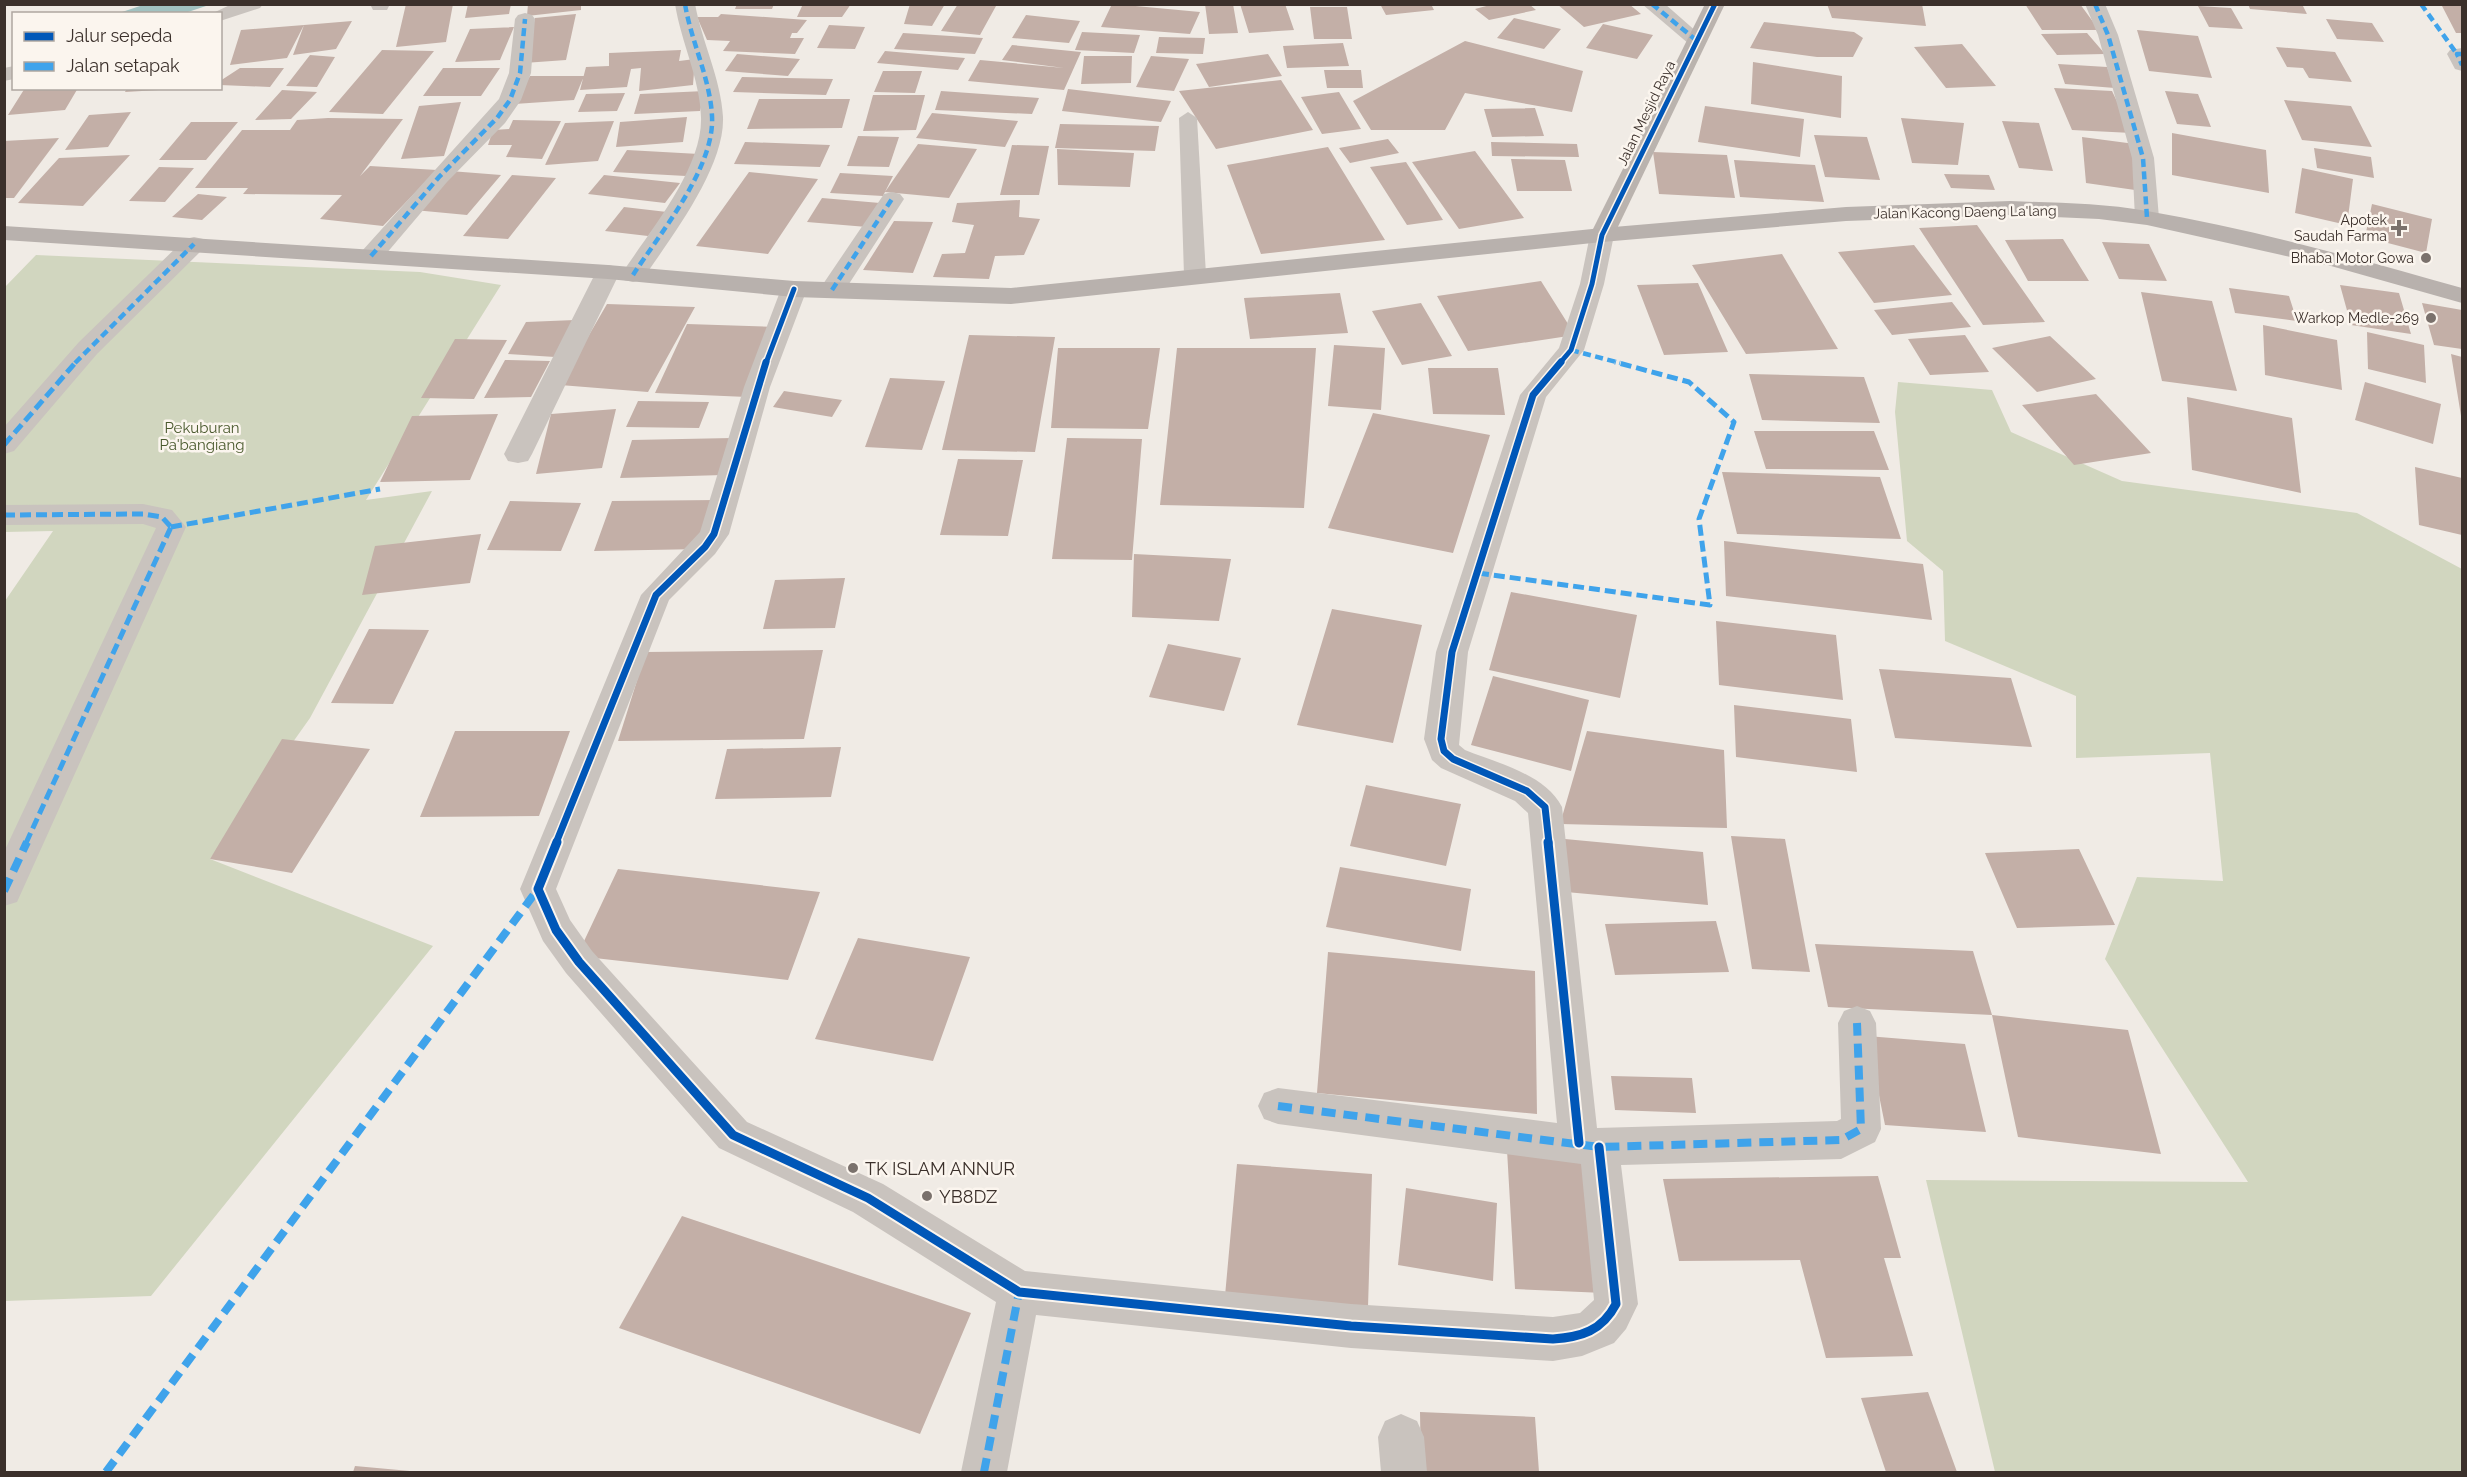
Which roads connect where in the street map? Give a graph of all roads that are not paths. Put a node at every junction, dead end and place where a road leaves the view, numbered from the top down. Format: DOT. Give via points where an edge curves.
graph roads {
  1 [pos="253,4"];
  2 [pos="685,4"];
  3 [pos="1652,4"];
  4 [pos="1715,4"];
  5 [pos="2096,4"];
  6 [pos="222,14"];
  7 [pos="525,19"];
  8 [pos="1696,40"];
  9 [pos="2463,54"];
  10 [pos="2463,64"];
  11 [pos="1188,118"];
  12 [pos="892,200"];
  13 [pos="2147,218"];
  14 [pos="4,233"];
  15 [pos="1602,235"];
  16 [pos="194,244"];
  17 [pos="371,256"];
  18 [pos="621,274"];
  19 [pos="1194,275"];
  20 [pos="794,289"];
  21 [pos="832,290"];
  22 [pos="2463,296"];
  23 [pos="4,445"];
  24 [pos="518,454"];
  25 [pos="4,515"];
  26 [pos="4,891"];
  27 [pos="1857,1023"];
  28 [pos="1278,1106"];
  29 [pos="1589,1145"];
  30 [pos="1019,1293"];
  31 [pos="984,1473"];
  1 -- 6 [label="street"];
  2 -- 18 [label="street" via="712,119 709,147 692,182"];
  3 -- 8 [label="street"];
  4 -- 8 [label="street, Jalan Mesjid Raya"];
  5 -- 13 [label="street" via="2143,158"];
  7 -- 17 [label="street" via="520,73 510,100"];
  8 -- 15 [label="street, Jalan Mesjid Raya"];
  9 -- 10 [label="street" via="2457,54"];
  11 -- 19 [label="lane"];
  12 -- 21 [label="street"];
  13 -- 15 [label="main road, Jalan Kacong Daeng La'lang" via="2010,208 1846,214"];
  13 -- 22 [label="main road, Jalan Kacong Daeng La'lang" via="2336,260"];
  14 -- 16 [label="main road, Jalan Kacong Daeng La'lang"];
  15 -- 19 [label="main road, Jalan Kacong Daeng La'lang"];
  15 -- 29 [label="street" via="1592,284 1571,350 1533,395 1452,652 1441,739 1444,751 1454,759 1527,791 1545,807"];
  16 -- 17 [label="main road, Jalan Kacong Daeng La'lang"];
  16 -- 23 [label="street" via="88,348"];
  17 -- 18 [label="main road, Jalan Kacong Daeng La'lang"];
  18 -- 20 [label="main road, Jalan Kacong Daeng La'lang"];
  18 -- 24 [label="street"];
  19 -- 21 [label="main road, Jalan Kacong Daeng La'lang" via="1011,296"];
  20 -- 21 [label="main road, Jalan Kacong Daeng La'lang"];
  20 -- 30 [label="street" via="757,387 714,534 656,595 538,889 556,930 579,962 733,1135 868,1198"];
  25 -- 26 [label="street" via="143,514 162,517 171,527"];
  27 -- 29 [label="street" via="1861,1129 1841,1140"];
  28 -- 29 [label="street"];
  29 -- 30 [label="street" via="1616,1304 1604,1324 1579,1337 1553,1339 1351,1326"];
  30 -- 31 [label="street"];
}
